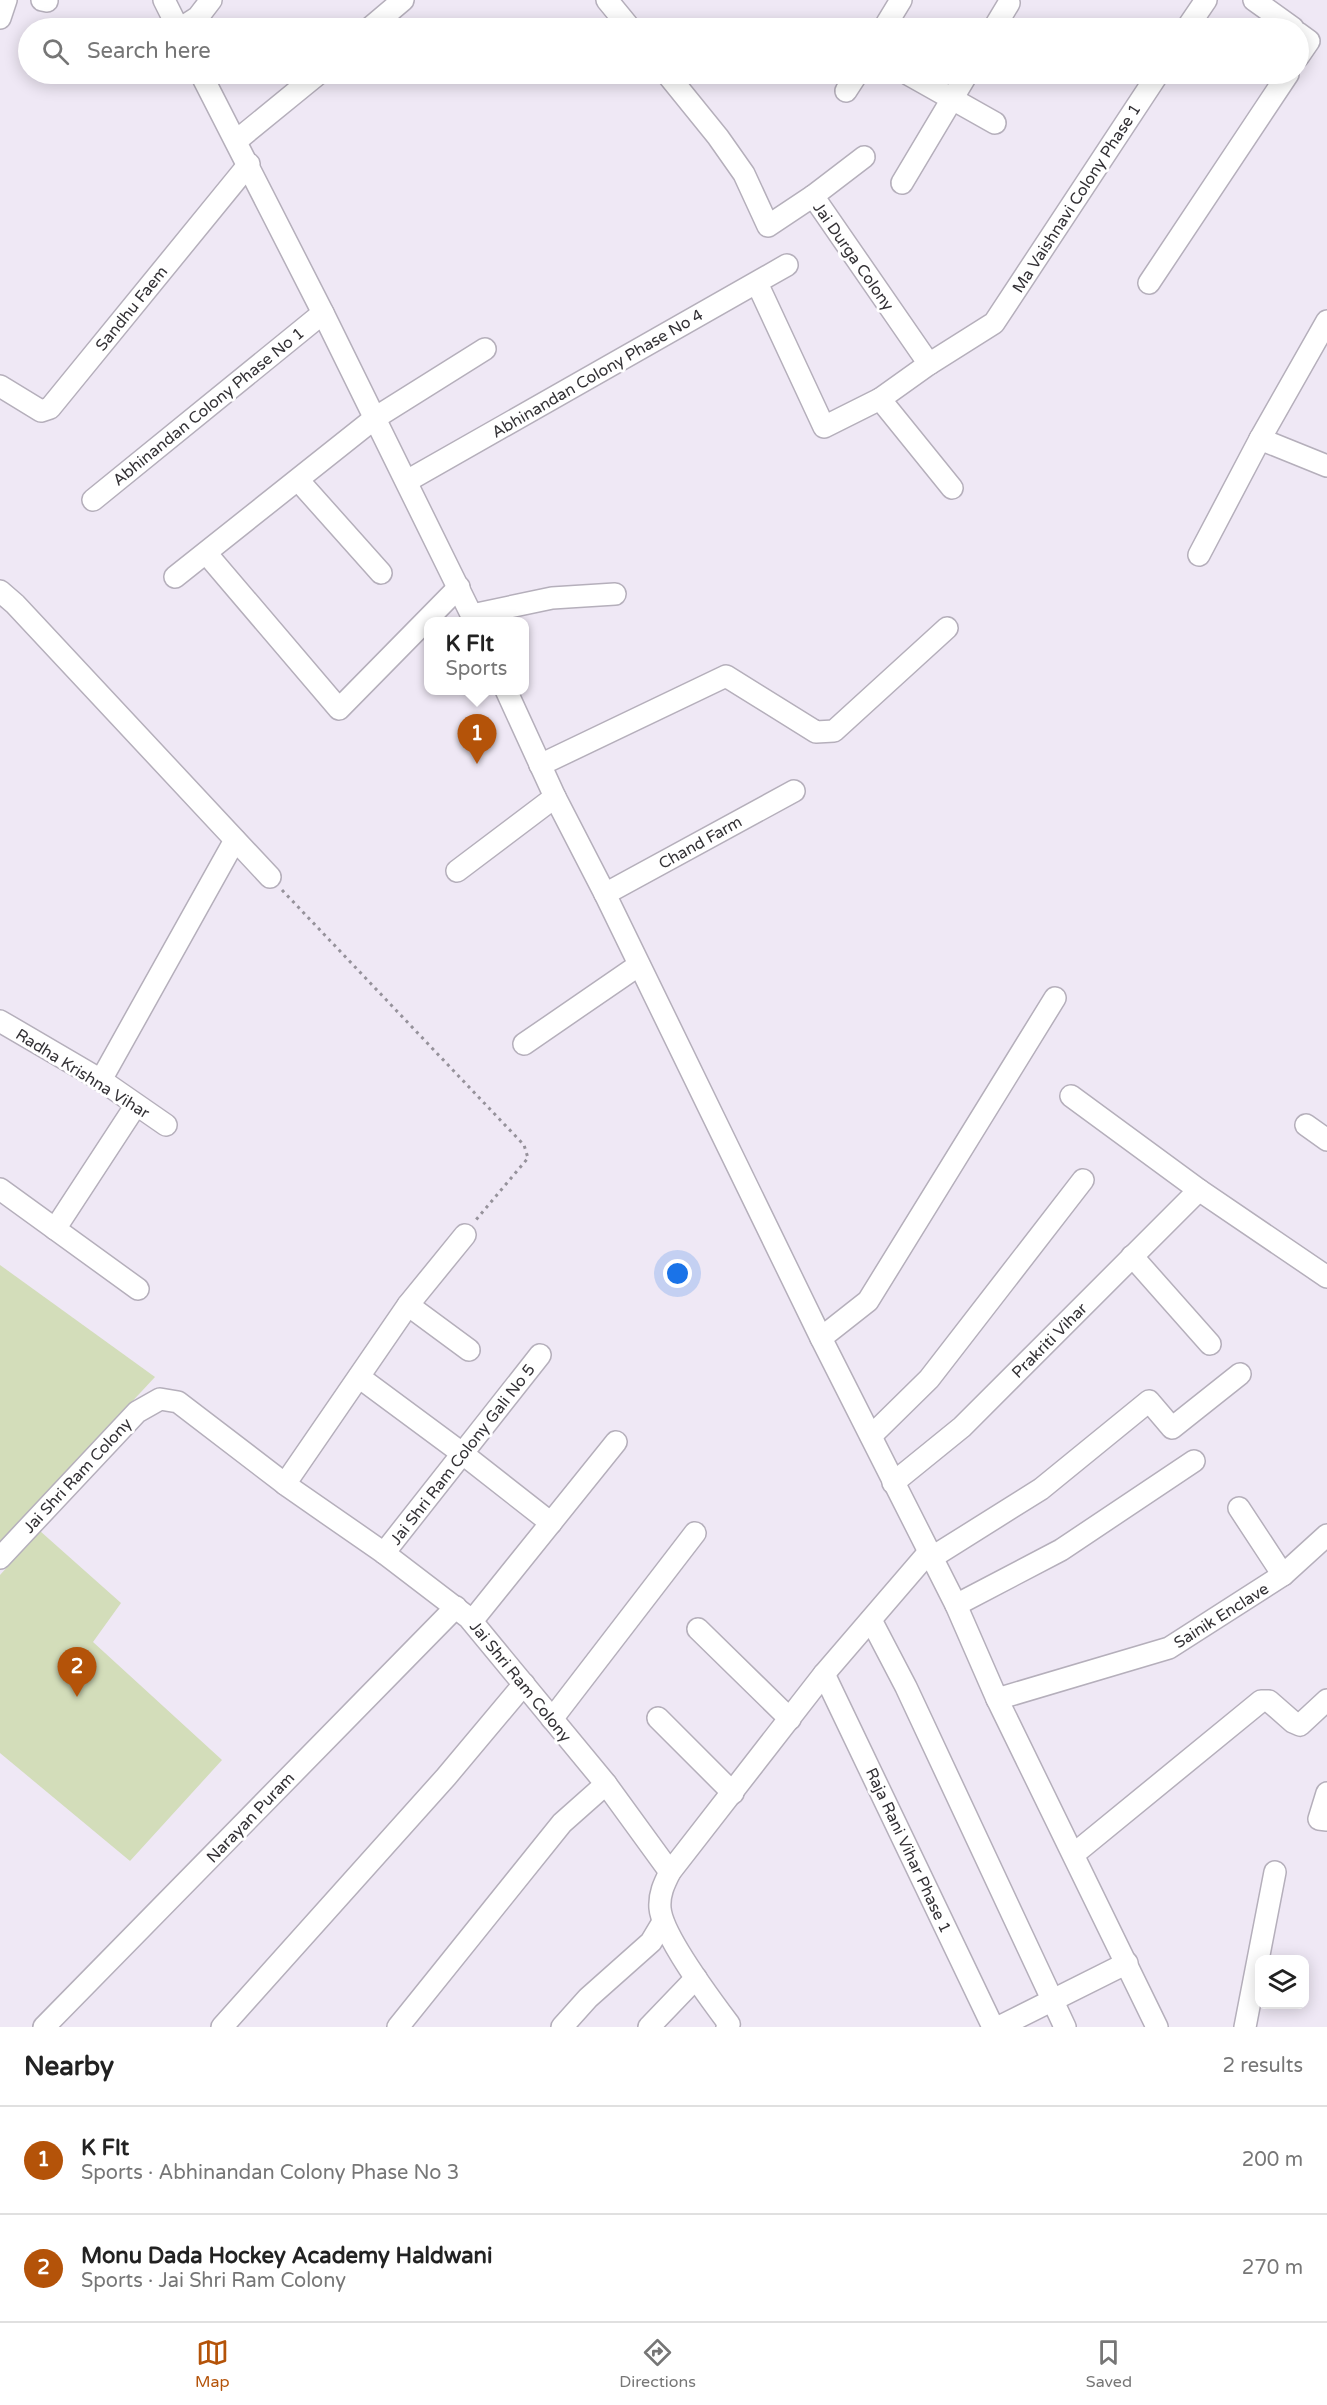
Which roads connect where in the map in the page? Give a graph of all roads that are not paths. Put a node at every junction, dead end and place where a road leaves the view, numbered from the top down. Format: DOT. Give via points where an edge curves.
graph roads {
  1 [pos="6,0"];
  2 [pos="164,0"];
  3 [pos="211,0"];
  4 [pos="403,0"];
  5 [pos="607,0"];
  6 [pos="901,0"];
  7 [pos="1206,0"];
  8 [pos="1254,0"];
  9 [pos="1009,3"];
  10 [pos="0,18"];
  11 [pos="174,18"];
  12 [pos="196,18"];
  13 [pos="382,18"];
  14 [pos="622,18"];
  15 [pos="890,18"];
  16 [pos="1000,18"];
  17 [pos="1194,18"];
  18 [pos="1279,18"];
  19 [pos="206,84"];
  20 [pos="306,84"];
  21 [pos="675,84"];
  22 [pos="926,84"];
  23 [pos="961,84"];
  24 [pos="1151,84"];
  25 [pos="1281,84"];
  26 [pos="952,99"];
  27 [pos="995,123"];
  28 [pos="236,141"];
  29 [pos="864,157"];
  30 [pos="249,164"];
  31 [pos="902,183"];
  32 [pos="813,195"];
  33 [pos="787,265"];
  34 [pos="757,283"];
  35 [pos="1149,283"];
  36 [pos="323,313"];
  37 [pos="1327,321"];
  38 [pos="485,349"];
  39 [pos="929,364"];
  40 [pos="0,386"];
  41 [pos="880,399"];
  42 [pos="375,418"];
  43 [pos="1260,439"];
  44 [pos="1327,466"];
  45 [pos="298,480"];
  46 [pos="407,481"];
  47 [pos="952,488"];
  48 [pos="93,500"];
  49 [pos="206,553"];
  50 [pos="1199,555"];
  51 [pos="381,573"];
  52 [pos="175,577"];
  53 [pos="459,587"];
  54 [pos="0,591"];
  55 [pos="615,594"];
  56 [pos="429,617"];
  57 [pos="474,617"];
  58 [pos="478,617"];
  59 [pos="424,623"];
  60 [pos="946,628"];
  61 [pos="508,695"];
  62 [pos="540,765"];
  63 [pos="794,791"];
  64 [pos="555,797"];
  65 [pos="235,840"];
  66 [pos="457,871"];
  67 [pos="270,877"];
  68 [pos="606,894"];
  69 [pos="639,965"];
  70 [pos="1055,998"];
  71 [pos="0,1021"];
  72 [pos="524,1044"];
  73 [pos="101,1080"];
  74 [pos="1071,1096"];
  75 [pos="136,1105"];
  76 [pos="166,1125"];
  77 [pos="1306,1125"];
  78 [pos="1327,1140"];
  79 [pos="1083,1180"];
  80 [pos="0,1189"];
  81 [pos="1199,1190"];
  82 [pos="55,1229"];
  83 [pos="469,1229"];
  84 [pos="1132,1256"];
  85 [pos="1327,1277"];
  86 [pos="138,1289"];
  87 [pos="408,1305"];
  88 [pos="821,1338"];
  89 [pos="1210,1344"];
  90 [pos="469,1350"];
  91 [pos="540,1355"];
  92 [pos="1240,1374"];
  93 [pos="359,1377"];
  94 [pos="870,1436"];
  95 [pos="616,1442"];
  96 [pos="463,1454"];
  97 [pos="1194,1461"];
  98 [pos="893,1483"];
  99 [pos="285,1484"];
  100 [pos="1239,1508"];
  101 [pos="551,1524"];
  102 [pos="695,1533"];
  103 [pos="1327,1535"];
  104 [pos="384,1553"];
  105 [pos="930,1555"];
  106 [pos="0,1558"];
  107 [pos="1283,1575"];
  108 [pos="956,1605"];
  109 [pos="456,1607"];
  110 [pos="871,1620"];
  111 [pos="472,1621"];
  112 [pos="698,1629"];
  113 [pos="824,1674"];
  114 [pos="524,1684"];
  115 [pos="997,1699"];
  116 [pos="1327,1700"];
  117 [pos="658,1718"];
  118 [pos="552,1719"];
  119 [pos="790,1719"];
  120 [pos="606,1784"];
  121 [pos="1327,1792"];
  122 [pos="733,1793"];
  123 [pos="1327,1820"];
  124 [pos="1074,1854"];
  125 [pos="670,1872"];
  126 [pos="1275,1872"];
  127 [pos="663,1922"];
  128 [pos="1127,1963"];
  129 [pos="696,1978"];
  130 [pos="1053,2001"];
  131 [pos="729,2026"];
  132 [pos="44,2027"];
  133 [pos="222,2027"];
  134 [pos="398,2027"];
  135 [pos="562,2027"];
  136 [pos="649,2027"];
  137 [pos="993,2027"];
  138 [pos="999,2027"];
  139 [pos="1065,2027"];
  140 [pos="1157,2027"];
  141 [pos="1245,2027"];
  1 -- 10 [label="street"];
  2 -- 11 [label="street"];
  3 -- 12 [label="street"];
  4 -- 13 [label="street"];
  5 -- 14 [label="street"];
  6 -- 15 [label="street"];
  7 -- 17 [label="street"];
  8 -- 18 [label="street"];
  9 -- 16 [label="street"];
  19 -- 28 [label="street"];
  20 -- 28 [label="street"];
  21 -- 32 [label="street, Jai Durga Colony" via="744,174 768,226"];
  22 -- 26 [label="street"];
  23 -- 26 [label="street"];
  24 -- 39 [label="street, Ma Vaishnavi Colony Phase 1" via="993,323"];
  25 -- 35 [label="street"];
  26 -- 27 [label="street"];
  26 -- 31 [label="street"];
  28 -- 30 [label="street"];
  29 -- 32 [label="street"];
  30 -- 36 [label="street"];
  30 -- 40 [label="street, Sandhu Faem" via="50,408 41,411"];
  32 -- 39 [label="street, Jai Durga Colony"];
  33 -- 34 [label="street, Abhinandan Colony Phase No 4"];
  34 -- 41 [label="street" via="824,427"];
  34 -- 46 [label="street, Abhinandan Colony Phase No 4"];
  36 -- 42 [label="street"];
  36 -- 48 [label="street, Abhinandan Colony Phase No 1"];
  37 -- 43 [label="street"];
  38 -- 42 [label="street"];
  39 -- 41 [label="street"];
  41 -- 47 [label="street"];
  42 -- 45 [label="street"];
  42 -- 46 [label="street"];
  43 -- 44 [label="street"];
  43 -- 50 [label="street"];
  45 -- 49 [label="street"];
  45 -- 51 [label="street"];
  46 -- 53 [label="street"];
  49 -- 52 [label="street"];
  49 -- 59 [label="street" via="339,709"];
  53 -- 56 [label="street"];
  53 -- 57 [label="street"];
  54 -- 65 [label="street"];
  55 -- 58 [label="street" via="552,598"];
  60 -- 62 [label="street" via="834,731 816,732 726,676"];
  61 -- 62 [label="street"];
  62 -- 64 [label="street"];
  63 -- 68 [label="street, Chand Farm"];
  64 -- 66 [label="street"];
  64 -- 68 [label="street"];
  65 -- 67 [label="street"];
  65 -- 73 [label="street"];
  68 -- 69 [label="street"];
  69 -- 72 [label="street"];
  69 -- 88 [label="street"];
  70 -- 88 [label="street" via="868,1301"];
  71 -- 73 [label="street, Radha Krishna Vihar"];
  73 -- 75 [label="street, Radha Krishna Vihar"];
  74 -- 81 [label="street"];
  75 -- 76 [label="street, Radha Krishna Vihar"];
  75 -- 82 [label="street"];
  77 -- 78 [label="street"];
  79 -- 94 [label="street" via="929,1379"];
  80 -- 82 [label="street"];
  81 -- 84 [label="street, Prakriti Vihar"];
  81 -- 85 [label="street"];
  82 -- 86 [label="street"];
  83 -- 87 [label="street"];
  84 -- 89 [label="street"];
  84 -- 98 [label="street, Prakriti Vihar" via="962,1427"];
  87 -- 90 [label="street"];
  87 -- 93 [label="street"];
  88 -- 94 [label="street"];
  91 -- 96 [label="street, Jai Shri Ram Colony Gali No 5"];
  92 -- 105 [label="street" via="1172,1428 1149,1401 1041,1489"];
  93 -- 96 [label="street"];
  93 -- 99 [label="street"];
  94 -- 98 [label="street"];
  95 -- 101 [label="street"];
  96 -- 101 [label="street"];
  96 -- 104 [label="street, Jai Shri Ram Colony Gali No 5"];
  97 -- 108 [label="street" via="1061,1550"];
  98 -- 105 [label="street"];
  99 -- 104 [label="street, Jai Shri Ram Colony"];
  99 -- 106 [label="street, Jai Shri Ram Colony" via="178,1402 160,1399 137,1412"];
  100 -- 107 [label="street"];
  101 -- 111 [label="street"];
  102 -- 118 [label="street"];
  103 -- 107 [label="street, Sainik Enclave"];
  104 -- 109 [label="street, Jai Shri Ram Colony"];
  105 -- 108 [label="street"];
  105 -- 110 [label="street"];
  107 -- 115 [label="street, Sainik Enclave" via="1169,1648"];
  108 -- 115 [label="street"];
  109 -- 111 [label="street, Jai Shri Ram Colony"];
  109 -- 132 [label="street, Narayan Puram"];
  110 -- 113 [label="street"];
  110 -- 130 [label="street"];
  111 -- 114 [label="street, Jai Shri Ram Colony"];
  112 -- 119 [label="street"];
  113 -- 119 [label="street"];
  113 -- 137 [label="street, Raja Rani Vihar Phase 1"];
  114 -- 118 [label="street, Jai Shri Ram Colony"];
  114 -- 133 [label="street"];
  115 -- 124 [label="street"];
  116 -- 124 [label="street" via="1300,1725 1269,1701 1261,1701"];
  117 -- 122 [label="street"];
  118 -- 120 [label="street, Jai Shri Ram Colony"];
  119 -- 122 [label="street"];
  120 -- 125 [label="street, Jai Shri Ram Colony"];
  120 -- 134 [label="street" via="562,1823"];
  121 -- 123 [label="street" via="1319,1820"];
  122 -- 125 [label="street"];
  124 -- 128 [label="street"];
  125 -- 127 [label="street" via="660,1895"];
  126 -- 141 [label="street"];
  127 -- 129 [label="street"];
  127 -- 135 [label="street" via="651,1942 588,1998"];
  128 -- 130 [label="street"];
  128 -- 140 [label="street"];
  129 -- 131 [label="street"];
  129 -- 136 [label="street"];
  130 -- 138 [label="street"];
  130 -- 139 [label="street"];
}
